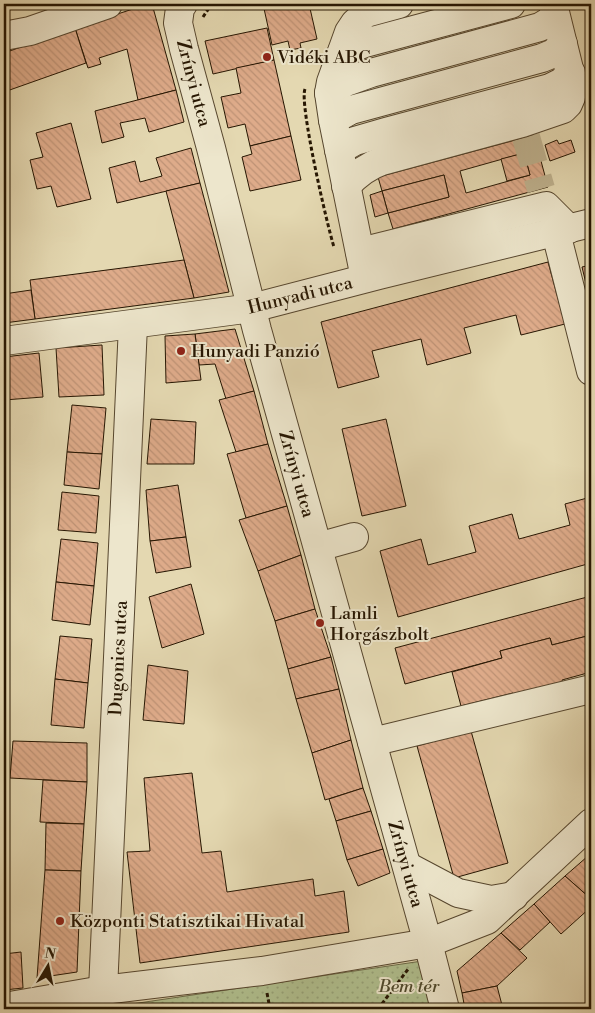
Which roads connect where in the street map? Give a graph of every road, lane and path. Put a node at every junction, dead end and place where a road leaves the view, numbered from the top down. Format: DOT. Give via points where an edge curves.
graph roads {
  1 [pos="108,4"];
  2 [pos="183,4"];
  3 [pos="399,4"];
  4 [pos="511,4"];
  5 [pos="554,9"];
  6 [pos="4,36"];
  7 [pos="563,44"];
  8 [pos="342,52"];
  9 [pos="571,73"];
  10 [pos="329,93"];
  11 [pos="333,120"];
  12 [pos="339,150"];
  13 [pos="346,186"];
  14 [pos="326,221"];
  15 [pos="572,228"];
  16 [pos="354,261"];
  17 [pos="252,308"];
  18 [pos="133,326"];
  19 [pos="4,342"];
  20 [pos="591,371"];
  21 [pos="354,537"];
  22 [pos="318,547"];
  23 [pos="591,689"];
  24 [pos="372,742"];
  25 [pos="591,823"];
  26 [pos="407,866"];
  27 [pos="514,896"];
  28 [pos="428,943"];
  29 [pos="103,990"];
  30 [pos="4,1007"];
  31 [pos="378,1009"];
  32 [pos="444,1009"];
  1 -- 6 [label="street" via="30,31"];
  2 -- 17 [label="street, Zrínyi utca" via="178,23"];
  3 -- 8 [label="street" via="366,13 360,18 349,32"];
  4 -- 8 [label="street"];
  5 -- 7 [label="street"];
  5 -- 10 [label="street" via="550,21 540,27 371,73 346,82"];
  7 -- 9 [label="street"];
  7 -- 11 [label="street" via="542,58 351,110"];
  8 -- 10 [label="street"];
  9 -- 12 [label="street" via="550,88 370,136"];
  9 -- 13 [label="street" via="571,97 563,109 524,130 372,164"];
  10 -- 11 [label="street"];
  11 -- 12 [label="street"];
  12 -- 13 [label="street"];
  13 -- 16 [label="street"];
  14 -- 16 [label="path"];
  15 -- 16 [label="street, Hunyadi utca"];
  15 -- 16 [label="street" via="543,198"];
  15 -- 20 [label="street"];
  16 -- 17 [label="street, Hunyadi utca"];
  17 -- 18 [label="street, Hunyadi utca"];
  17 -- 22 [label="street, Zrínyi utca"];
  18 -- 19 [label="street, Hunyadi utca"];
  18 -- 29 [label="street, Dugonics utca"];
  21 -- 22 [label="street"];
  22 -- 24 [label="street, Zrínyi utca"];
  23 -- 24 [label="street"];
  24 -- 26 [label="street, Zrínyi utca"];
  25 -- 27 [label="street"];
  26 -- 27 [label="street" via="458,893 491,900"];
  26 -- 28 [label="street, Zrínyi utca"];
  27 -- 28 [label="street" via="487,920"];
  28 -- 29 [label="street" via="262,971"];
  28 -- 31 [label="path"];
  28 -- 32 [label="street"];
  29 -- 30 [label="street"];
}
